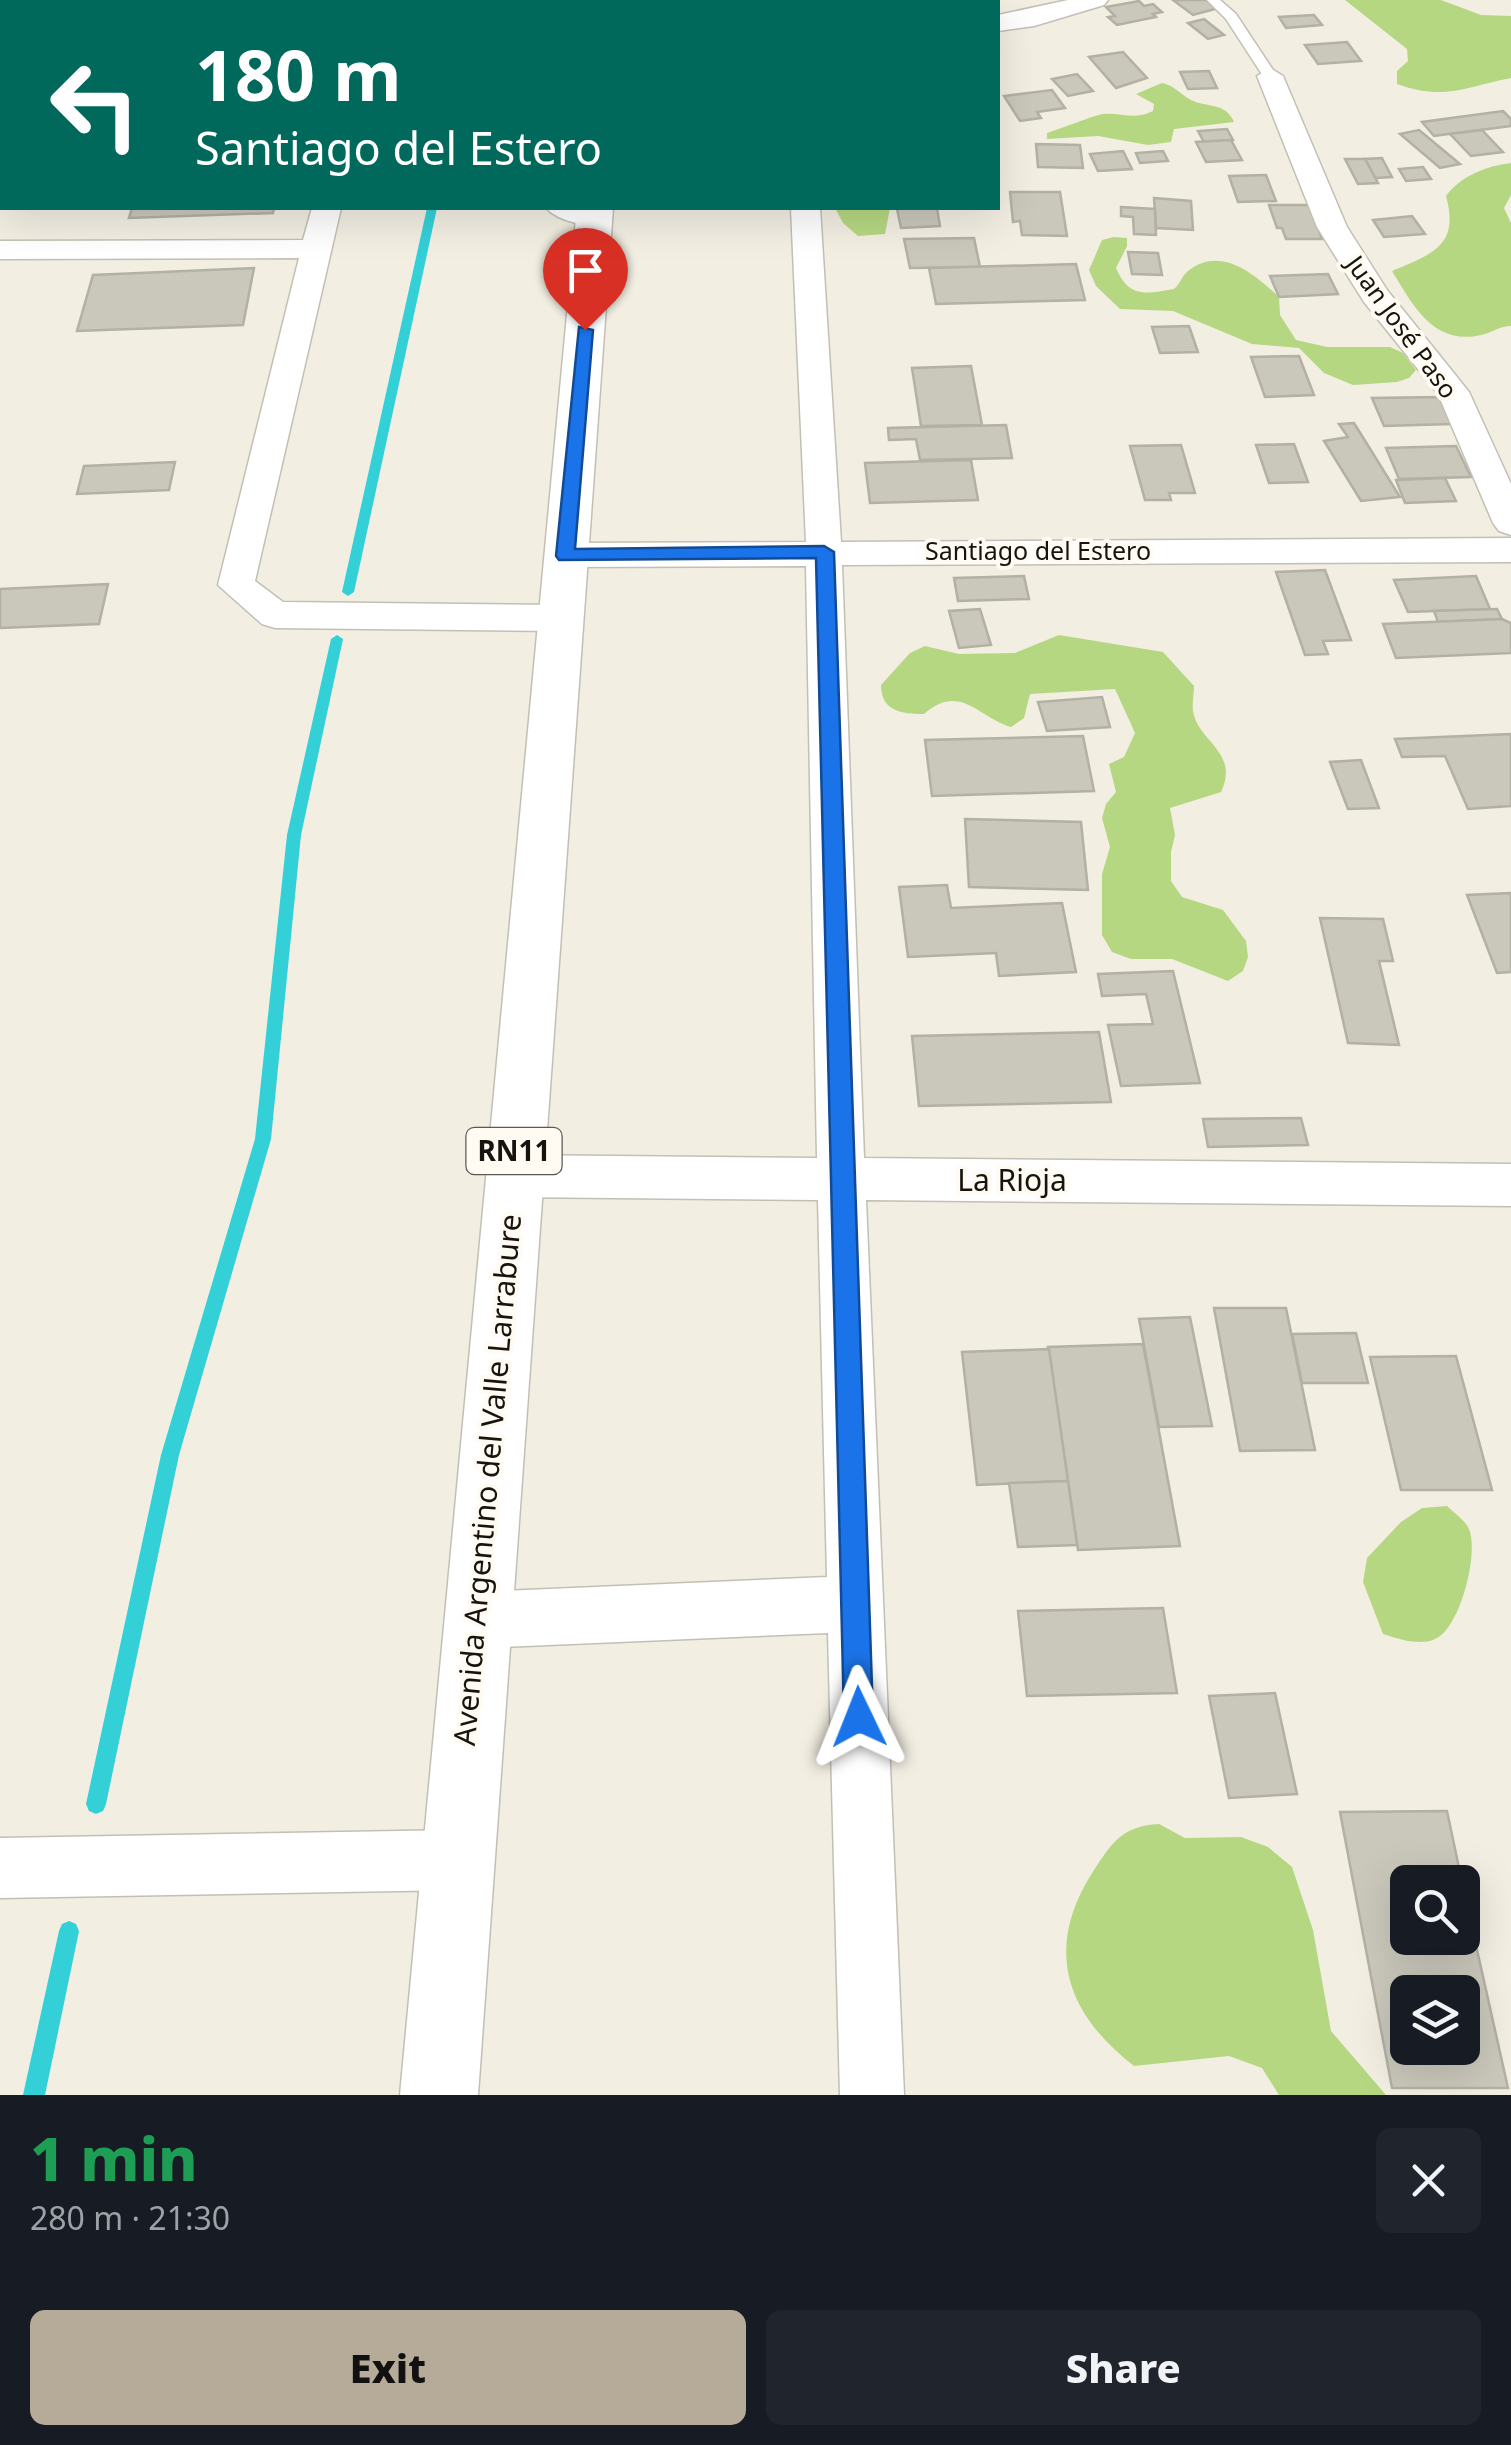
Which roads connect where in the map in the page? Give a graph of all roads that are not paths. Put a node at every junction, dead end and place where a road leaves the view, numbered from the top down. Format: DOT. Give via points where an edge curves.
graph roads {
  1 [pos="1095,0"];
  2 [pos="1212,0"];
  3 [pos="1000,24"];
  4 [pos="1270,76"];
  5 [pos="326,210"];
  6 [pos="805,210"];
  7 [pos="583,211"];
  8 [pos="316,249"];
  9 [pos="0,250"];
  10 [pos="1511,523"];
  11 [pos="1511,550"];
  12 [pos="824,552"];
  13 [pos="566,556"];
  14 [pos="560,618"];
  15 [pos="512,1176"];
  16 [pos="840,1179"];
  17 [pos="1511,1185"];
  18 [pos="855,1604"];
  19 [pos="476,1620"];
  20 [pos="458,1860"];
  21 [pos="0,1868"];
  22 [pos="439,2095"];
  23 [pos="872,2095"];
  1 -- 3 [label="street"];
  2 -- 4 [label="lane"];
  4 -- 10 [label="street, Juan José Paso" via="1332,228 1375,295 1453,392"];
  5 -- 8 [label="street"];
  6 -- 12 [label="street"];
  7 -- 13 [label="highway, Avenida Argentino del Valle Larrabure / RN11"];
  8 -- 9 [label="street"];
  8 -- 14 [label="street" via="236,585 275,615"];
  11 -- 12 [label="street, Santiago del Estero"];
  12 -- 13 [label="street, Santiago del Estero"];
  12 -- 16 [label="street"];
  13 -- 14 [label="highway, Avenida Argentino del Valle Larrabure / RN11"];
  14 -- 15 [label="highway, Avenida Argentino del Valle Larrabure / RN11"];
  15 -- 16 [label="street, La Rioja"];
  15 -- 19 [label="highway, Avenida Argentino del Valle Larrabure / RN11"];
  16 -- 17 [label="street, La Rioja"];
  16 -- 18 [label="street"];
  18 -- 19 [label="street"];
  18 -- 23 [label="street"];
  19 -- 20 [label="highway, Avenida Argentino del Valle Larrabure / RN11"];
  20 -- 21 [label="street"];
  20 -- 22 [label="highway, Avenida Argentino del Valle Larrabure / RN11"];
}
